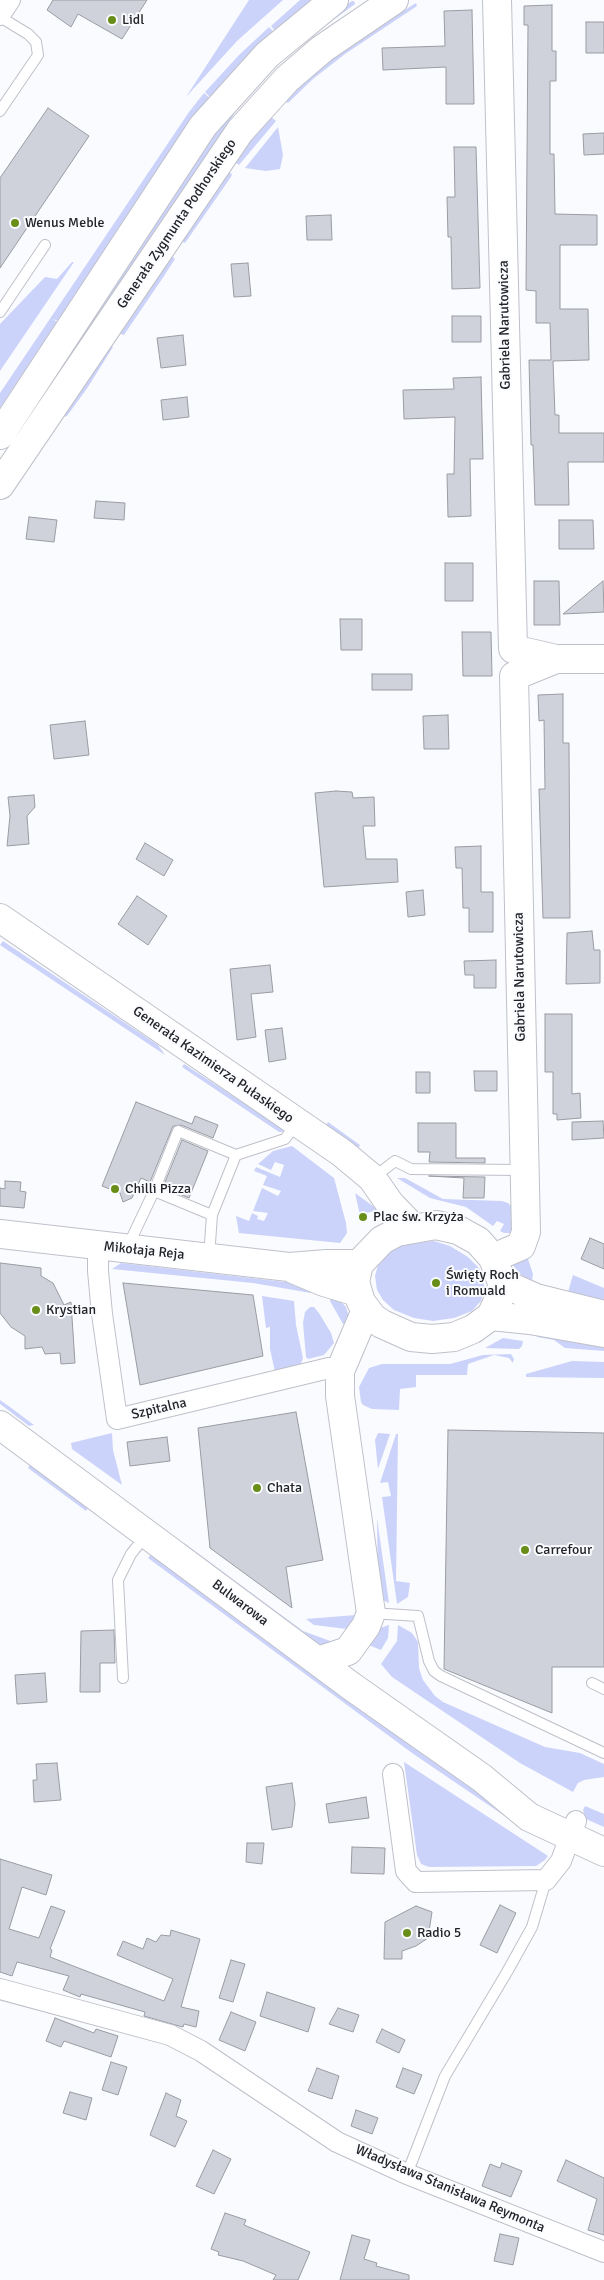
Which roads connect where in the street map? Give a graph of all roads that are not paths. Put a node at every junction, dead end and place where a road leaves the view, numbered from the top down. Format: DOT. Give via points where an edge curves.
graph roads {
  1 [pos="334,0"];
  2 [pos="497,0"];
  3 [pos="388,2"];
  4 [pos="4,7"];
  5 [pos="0,111"];
  6 [pos="46,244"];
  7 [pos="0,312"];
  8 [pos="0,436"];
  9 [pos="0,486"];
  10 [pos="604,659"];
  11 [pos="513,662"];
  12 [pos="0,918"];
  13 [pos="296,1123"];
  14 [pos="236,1155"];
  15 [pos="525,1170"];
  16 [pos="372,1178"];
  17 [pos="154,1191"];
  18 [pos="212,1215"];
  19 [pos="413,1228"];
  20 [pos="0,1234"];
  21 [pos="98,1246"];
  22 [pos="127,1248"];
  23 [pos="209,1258"];
  24 [pos="359,1264"];
  25 [pos="289,1267"];
  26 [pos="498,1271"];
  27 [pos="362,1301"];
  28 [pos="604,1315"];
  29 [pos="490,1316"];
  30 [pos="391,1329"];
  31 [pos="604,1332"];
  32 [pos="343,1367"];
  33 [pos="2,1429"];
  34 [pos="148,1533"];
  35 [pos="371,1613"];
  36 [pos="348,1651"];
  37 [pos="318,1661"];
  38 [pos="123,1678"];
  39 [pos="592,1683"];
  40 [pos="351,1686"];
  41 [pos="604,1689"];
  42 [pos="604,1753"];
  43 [pos="393,1774"];
  44 [pos="572,1829"];
  45 [pos="604,1833"];
  46 [pos="604,1852"];
  47 [pos="546,1880"];
  48 [pos="0,1989"];
  49 [pos="407,2174"];
  50 [pos="604,2252"];
  1 -- 8 [label="street" via="267,55 203,126"];
  2 -- 11 [label="street, Gabriela Narutowicza"];
  3 -- 9 [label="street, Generała Zygmunta Podhorskiego" via="322,48 240,131"];
  4 -- 5 [label="lane" via="36,42 38,54"];
  6 -- 7 [label="lane"];
  10 -- 11 [label="street"];
  11 -- 15 [label="street, Gabriela Narutowicza"];
  12 -- 13 [label="street, Generała Kazimierza Pułaskiego"];
  13 -- 14 [label="lane" via="285,1139"];
  13 -- 16 [label="street, Generała Kazimierza Pułaskiego" via="342,1153"];
  14 -- 17 [label="lane" via="178,1131"];
  14 -- 18 [label="lane"];
  15 -- 16 [label="lane" via="411,1169 395,1161"];
  15 -- 26 [label="street, Gabriela Narutowicza" via="526,1232 521,1246"];
  16 -- 19 [label="street, Generała Kazimierza Pułaskiego" via="390,1204"];
  17 -- 18 [label="lane"];
  17 -- 22 [label="lane"];
  18 -- 23 [label="lane"];
  19 -- 24 [label="street" via="382,1240"];
  19 -- 26 [label="street" via="436,1225 458,1230 478,1241"];
  20 -- 21 [label="street, Mikołaja Reja"];
  21 -- 22 [label="street, Mikołaja Reja"];
  21 -- 32 [label="street, Szpitalna" via="100,1288 118,1419"];
  22 -- 23 [label="street, Mikołaja Reja"];
  23 -- 25 [label="street, Mikołaja Reja"];
  24 -- 25 [label="street"];
  24 -- 27 [label="street" via="355,1282"];
  25 -- 27 [label="street"];
  26 -- 28 [label="street" via="536,1298"];
  26 -- 29 [label="street" via="502,1294"];
  27 -- 30 [label="street" via="373,1318"];
  27 -- 32 [label="street"];
  29 -- 30 [label="street" via="473,1329 454,1337 411,1337"];
  29 -- 31 [label="street"];
  30 -- 32 [label="street"];
  32 -- 35 [label="street" via="340,1396"];
  33 -- 34 [label="street, Bulwarowa"];
  34 -- 37 [label="street, Bulwarowa"];
  34 -- 38 [label="lane" via="118,1580"];
  35 -- 36 [label="street"];
  35 -- 42 [label="lane" via="418,1616 434,1671"];
  36 -- 37 [label="street"];
  36 -- 40 [label="street"];
  37 -- 40 [label="street, Bulwarowa"];
  39 -- 41 [label="lane"];
  40 -- 44 [label="street, Bulwarowa" via="482,1778 537,1800"];
  43 -- 47 [label="street" via="406,1871 416,1882"];
  44 -- 45 [label="street, Bulwarowa"];
  44 -- 46 [label="street, Bulwarowa"];
  44 -- 47 [label="street" via="561,1861"];
  47 -- 49 [label="lane" via="532,1927 445,2076"];
  48 -- 49 [label="street, Władysława Stanisława Reymonta" via="170,2035 201,2051 337,2142"];
  49 -- 50 [label="street, Władysława Stanisława Reymonta"];
}
